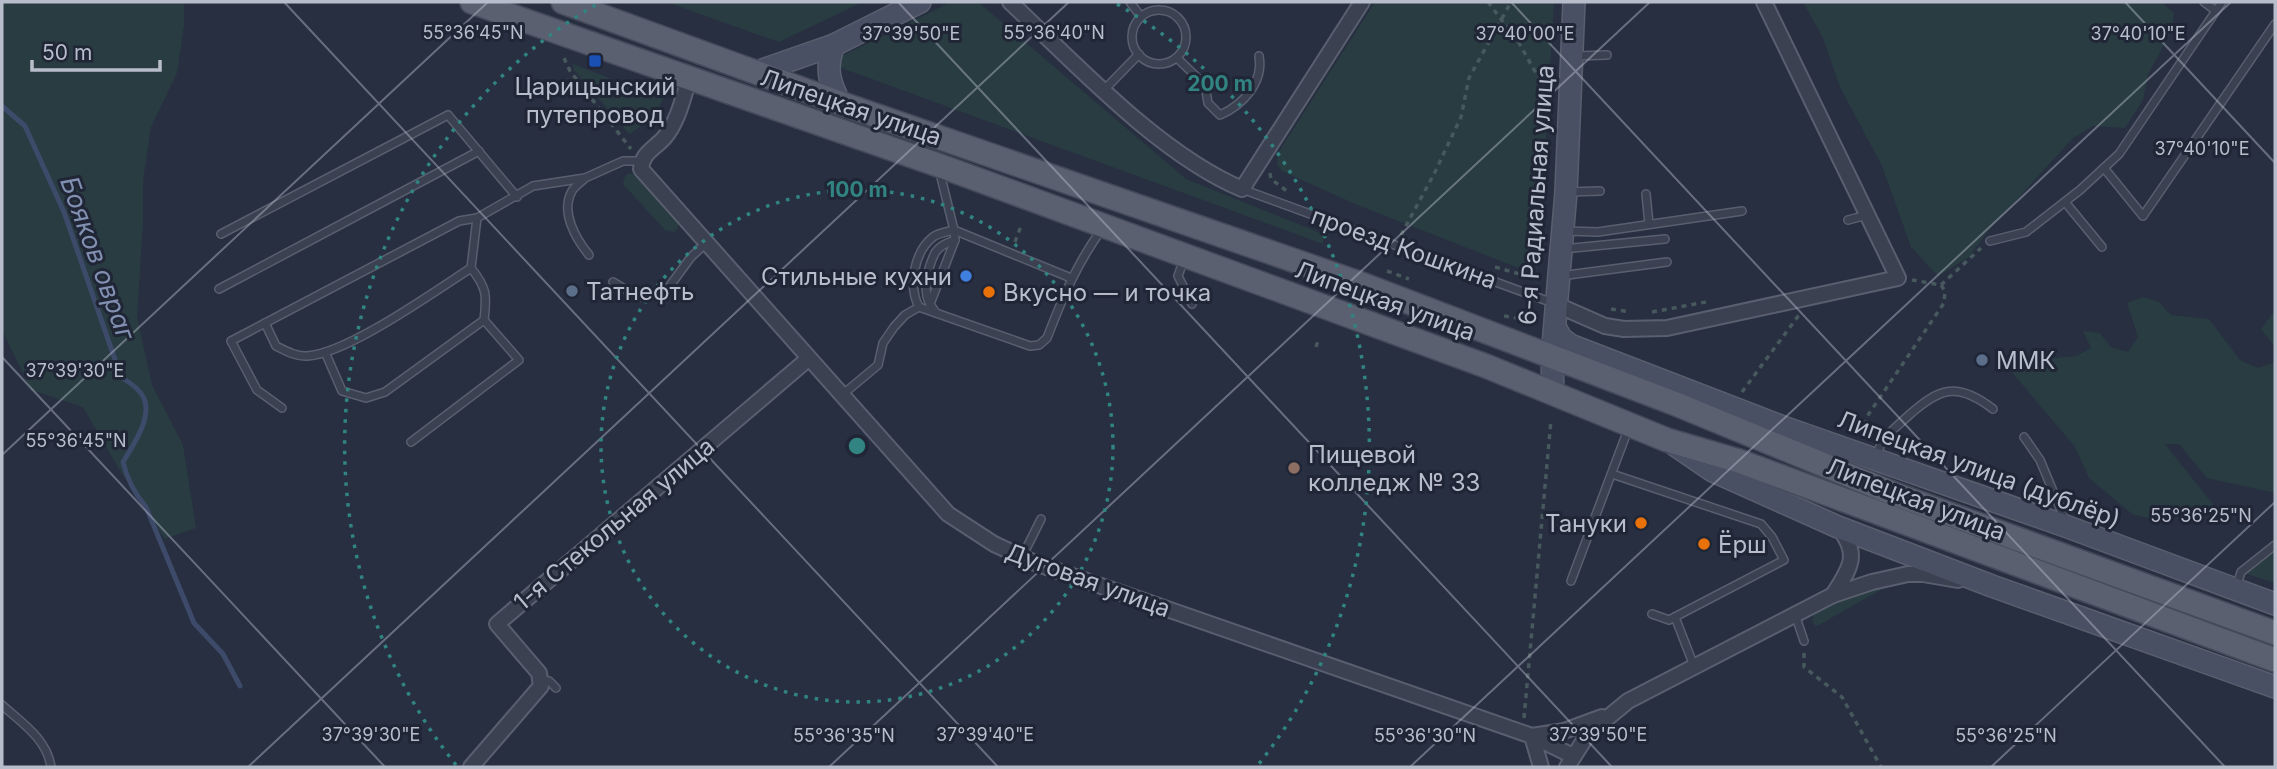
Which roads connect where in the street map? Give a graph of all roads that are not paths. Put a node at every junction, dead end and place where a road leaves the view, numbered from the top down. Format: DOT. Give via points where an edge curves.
graph roads {
  1 [pos="472,2"];
  2 [pos="563,2"];
  3 [pos="920,2"];
  4 [pos="1010,2"];
  5 [pos="1130,2"];
  6 [pos="1362,2"];
  7 [pos="1574,2"];
  8 [pos="1765,2"];
  9 [pos="2204,2"];
  10 [pos="2222,2"];
  11 [pos="2216,11"];
  12 [pos="1141,17"];
  13 [pos="2275,24"];
  14 [pos="834,45"];
  15 [pos="1139,54"];
  16 [pos="1607,55"];
  17 [pos="1259,56"];
  18 [pos="1571,56"];
  19 [pos="1177,58"];
  20 [pos="757,72"];
  21 [pos="689,79"];
  22 [pos="1104,90"];
  23 [pos="840,103"];
  24 [pos="479,151"];
  25 [pos="641,161"];
  26 [pos="938,165"];
  27 [pos="2104,168"];
  28 [pos="585,178"];
  29 [pos="1242,189"];
  30 [pos="1566,191"];
  31 [pos="1600,191"];
  32 [pos="1646,194"];
  33 [pos="517,197"];
  34 [pos="2065,202"];
  35 [pos="1742,211"];
  36 [pos="1867,215"];
  37 [pos="477,218"];
  38 [pos="1848,220"];
  39 [pos="1650,224"];
  40 [pos="1105,226"];
  41 [pos="954,230"];
  42 [pos="221,234"];
  43 [pos="1665,239"];
  44 [pos="955,240"];
  45 [pos="1562,240"];
  46 [pos="1990,241"];
  47 [pos="705,244"];
  48 [pos="2102,247"];
  49 [pos="589,255"];
  50 [pos="1186,255"];
  51 [pos="1667,262"];
  52 [pos="471,268"];
  53 [pos="1560,276"];
  54 [pos="1071,278"];
  55 [pos="613,282"];
  56 [pos="219,289"];
  57 [pos="930,304"];
  58 [pos="1192,304"];
  59 [pos="1557,305"];
  60 [pos="919,307"];
  61 [pos="936,313"];
  62 [pos="484,320"];
  63 [pos="265,323"];
  64 [pos="1555,327"];
  65 [pos="326,352"];
  66 [pos="1552,357"];
  67 [pos="808,359"];
  68 [pos="1553,392"];
  69 [pos="841,395"];
  70 [pos="1676,404"];
  71 [pos="282,408"];
  72 [pos="1993,409"];
  73 [pos="1630,425"];
  74 [pos="1783,427"];
  75 [pos="2024,437"];
  76 [pos="1667,440"];
  77 [pos="411,442"];
  78 [pos="1875,459"];
  79 [pos="1612,474"];
  80 [pos="1041,519"];
  81 [pos="1838,527"];
  82 [pos="2068,527"];
  83 [pos="2275,545"];
  84 [pos="1022,557"];
  85 [pos="1571,581"];
  86 [pos="1992,586"];
  87 [pos="2235,589"];
  88 [pos="1833,595"];
  89 [pos="2275,604"];
  90 [pos="1652,614"];
  91 [pos="1795,614"];
  92 [pos="1675,617"];
  93 [pos="2275,633"];
  94 [pos="1804,640"];
  95 [pos="2275,660"];
  96 [pos="1694,666"];
  97 [pos="540,680"];
  98 [pos="2275,687"];
  99 [pos="556,688"];
  100 [pos="2,705"];
  101 [pos="1610,715"];
  102 [pos="1532,736"];
  103 [pos="1570,762"];
  104 [pos="51,767"];
  105 [pos="471,767"];
  106 [pos="1541,767"];
  1 -- 21 [label="main road, Липецкая улица"];
  2 -- 20 [label="main road, Липецкая улица"];
  3 -- 14 [label="main road"];
  4 -- 22 [label="street, проезд Кошкина"];
  5 -- 12 [label="lane"];
  6 -- 29 [label="street"];
  7 -- 18 [label="main road, 6-я Радиальная улица"];
  8 -- 36 [label="street"];
  9 -- 11 [label="lane"];
  10 -- 11 [label="lane"];
  11 -- 27 [label="lane" via="2119,153"];
  12 -- 15 [label="lane" via="1132,35"];
  12 -- 19 [label="lane" via="1164,10 1183,24 1184,48"];
  13 -- 27 [label="lane" via="2143,216"];
  14 -- 20 [label="main road"];
  14 -- 23 [label="main road" via="827,70"];
  15 -- 19 [label="lane" via="1157,64"];
  15 -- 22 [label="lane"];
  16 -- 18 [label="lane"];
  17 -- 19 [label="lane" via="1262,69 1248,95 1220,115 1208,103 1205,85"];
  18 -- 30 [label="main road, 6-я Радиальная улица"];
  20 -- 23 [label="main road, Липецкая улица"];
  21 -- 25 [label="street" via="673,124"];
  21 -- 26 [label="main road, Липецкая улица"];
  22 -- 29 [label="street, проезд Кошкина" via="1182,155"];
  23 -- 66 [label="main road, Липецкая улица" via="1356,282"];
  24 -- 33 [label="lane"];
  24 -- 42 [label="lane" via="448,115"];
  24 -- 56 [label="lane"];
  25 -- 28 [label="lane" via="623,161"];
  25 -- 47 [label="street, Дуговая улица" via="646,177"];
  26 -- 40 [label="main road, Липецкая улица"];
  26 -- 41 [label="lane"];
  27 -- 34 [label="lane"];
  28 -- 33 [label="lane" via="533,186"];
  28 -- 49 [label="lane" via="572,191 568,212 576,238"];
  29 -- 59 [label="lane, проезд Кошкина"];
  30 -- 31 [label="lane"];
  30 -- 45 [label="main road, 6-я Радиальная улица"];
  32 -- 39 [label="lane"];
  33 -- 37 [label="lane"];
  34 -- 46 [label="lane" via="2026,232"];
  34 -- 48 [label="lane"];
  35 -- 39 [label="lane"];
  36 -- 38 [label="lane"];
  36 -- 59 [label="street, проезд Кошкина" via="1898,278 1667,328 1605,326"];
  37 -- 52 [label="lane"];
  37 -- 63 [label="lane" via="459,221"];
  39 -- 45 [label="lane"];
  40 -- 50 [label="main road, Липецкая улица"];
  40 -- 54 [label="lane"];
  41 -- 44 [label="lane"];
  41 -- 54 [label="lane"];
  41 -- 60 [label="lane" via="935,235 923,247 912,291"];
  43 -- 45 [label="lane"];
  44 -- 57 [label="lane"];
  44 -- 57 [label="lane" via="935,253 925,288"];
  45 -- 53 [label="main road, 6-я Радиальная улица"];
  47 -- 55 [label="lane" via="669,287 638,297"];
  47 -- 67 [label="street, Дуговая улица"];
  50 -- 58 [label="lane" via="1178,276"];
  50 -- 68 [label="main road, Липецкая улица"];
  51 -- 53 [label="lane"];
  52 -- 62 [label="lane" via="485,285"];
  52 -- 65 [label="lane" via="358,338"];
  53 -- 59 [label="main road, 6-я Радиальная улица"];
  54 -- 61 [label="lane" via="1039,345 1030,346"];
  57 -- 61 [label="lane"];
  59 -- 64 [label="main road, 6-я Радиальная улица"];
  60 -- 61 [label="lane"];
  60 -- 69 [label="lane" via="894,327 883,343 878,365"];
  62 -- 65 [label="lane" via="385,392 366,398 342,391"];
  62 -- 77 [label="lane" via="519,360"];
  63 -- 65 [label="lane" via="276,346 287,352 304,356"];
  63 -- 71 [label="lane" via="231,341 257,390"];
  64 -- 66 [label="main road, 6-я Радиальная улица"];
  64 -- 74 [label="main road, Липецкая улица (дублёр)" via="1570,345"];
  66 -- 68 [label="main road, 6-я Радиальная улица"];
  66 -- 70 [label="main road, Липецкая улица"];
  67 -- 69 [label="street, Дуговая улица"];
  67 -- 97 [label="street, 1-я Стекольная улица" via="492,628 540,673"];
  68 -- 73 [label="main road, Липецкая улица"];
  69 -- 84 [label="street, Дуговая улица" via="948,514"];
  70 -- 74 [label="main road, Липецкая улица (дублёр)"];
  70 -- 93 [label="main road, Липецкая улица" via="1892,493"];
  72 -- 78 [label="lane" via="1977,397 1940,391 1882,440"];
  73 -- 76 [label="main road, Липецкая улица"];
  73 -- 79 [label="lane"];
  74 -- 78 [label="main road, Липецкая улица (дублёр)"];
  75 -- 82 [label="lane" via="2040,460"];
  76 -- 81 [label="main road" via="1713,471"];
  76 -- 95 [label="main road, Липецкая улица" via="1739,461"];
  78 -- 82 [label="main road, Липецкая улица (дублёр)"];
  79 -- 85 [label="lane"];
  79 -- 92 [label="lane" via="1761,524 1784,560"];
  80 -- 84 [label="lane"];
  81 -- 86 [label="main road"];
  81 -- 88 [label="street" via="1852,553 1850,568"];
  82 -- 87 [label="main road, Липецкая улица (дублёр)"];
  83 -- 87 [label="lane" via="2241,572"];
  84 -- 102 [label="street, Дуговая улица"];
  86 -- 88 [label="street" via="1908,574"];
  86 -- 98 [label="main road"];
  87 -- 89 [label="main road, Липецкая улица (дублёр)"];
  88 -- 91 [label="street"];
  90 -- 92 [label="lane" via="1669,620"];
  91 -- 94 [label="lane"];
  91 -- 96 [label="street"];
  92 -- 96 [label="lane"];
  96 -- 101 [label="street"];
  97 -- 99 [label="lane"];
  97 -- 105 [label="street" via="541,687"];
  100 -- 104 [label="lane" via="38,738"];
  101 -- 102 [label="street, Дуговая улица"];
  101 -- 103 [label="street" via="1588,734"];
  102 -- 103 [label="street, Дуговая улица"];
  102 -- 106 [label="street"];
}
